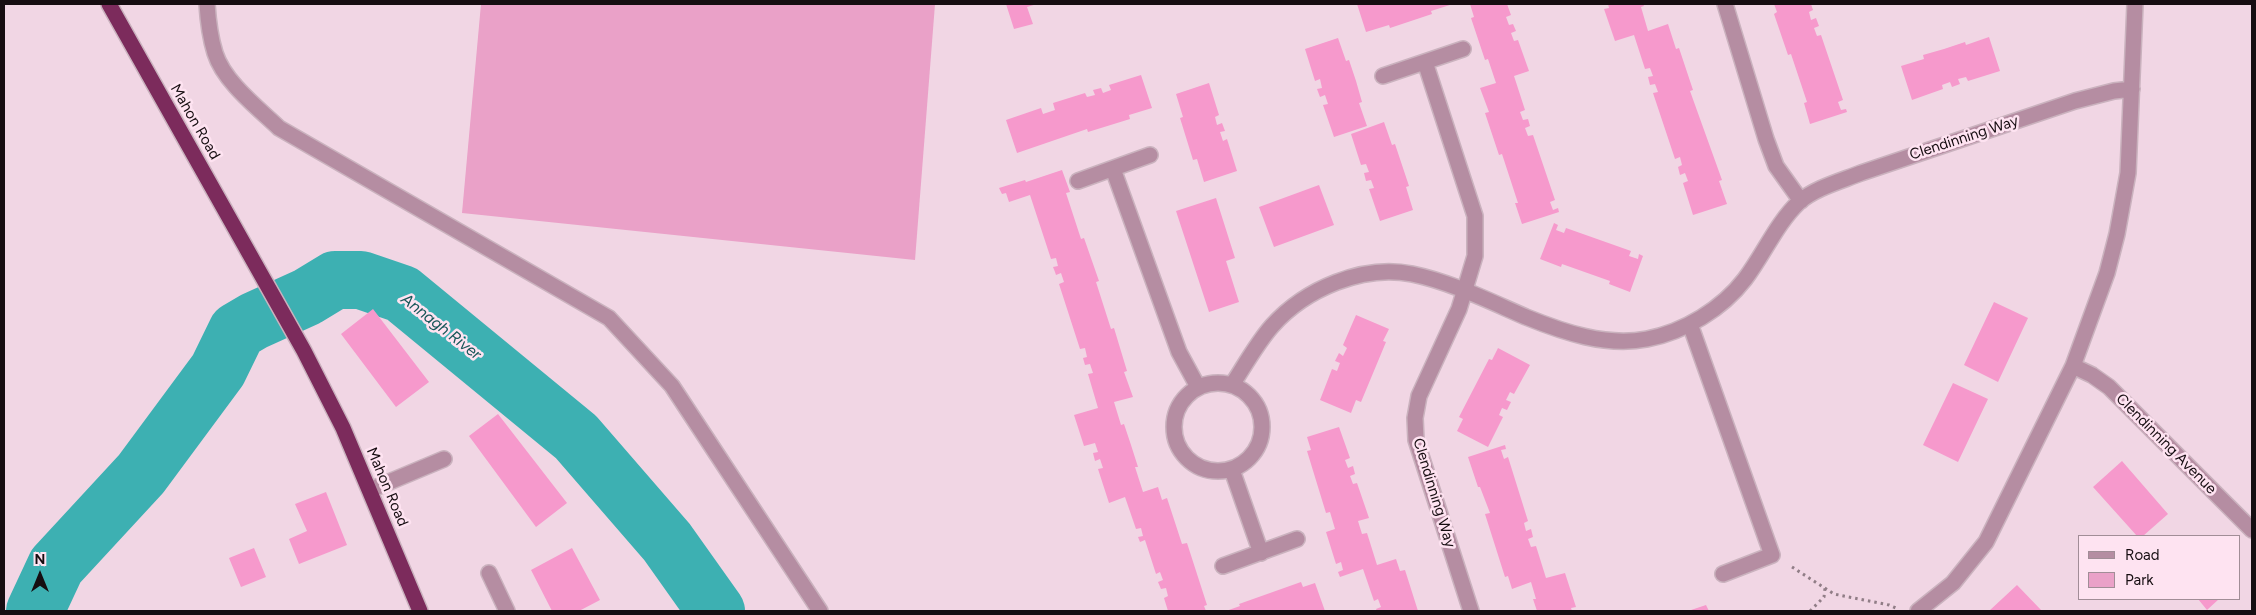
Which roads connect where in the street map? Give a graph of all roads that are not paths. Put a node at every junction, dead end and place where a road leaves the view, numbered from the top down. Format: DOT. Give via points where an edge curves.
graph roads {
  1 [pos="109,4"];
  2 [pos="207,4"];
  3 [pos="1724,4"];
  4 [pos="2135,4"];
  5 [pos="1463,49"];
  6 [pos="1425,62"];
  7 [pos="1383,76"];
  8 [pos="2132,90"];
  9 [pos="1150,155"];
  10 [pos="1113,169"];
  11 [pos="1078,181"];
  12 [pos="1801,201"];
  13 [pos="1464,291"];
  14 [pos="1690,324"];
  15 [pos="2073,366"];
  16 [pos="1232,385"];
  17 [pos="1198,387"];
  18 [pos="444,459"];
  19 [pos="1232,470"];
  20 [pos="370,490"];
  21 [pos="2252,530"];
  22 [pos="1297,539"];
  23 [pos="1261,553"];
  24 [pos="1223,566"];
  25 [pos="489,573"];
  26 [pos="1723,574"];
  27 [pos="420,611"];
  28 [pos="507,611"];
  29 [pos="820,611"];
  30 [pos="1471,611"];
  31 [pos="1918,611"];
  1 -- 20 [label="highway, Mahon Road" via="304,351"];
  2 -- 29 [label="street" via="215,54 238,90 279,128 609,318 672,386"];
  3 -- 12 [label="street" via="1776,166"];
  4 -- 8 [label="street"];
  5 -- 6 [label="street"];
  6 -- 7 [label="street"];
  6 -- 13 [label="street, Clendinning Way" via="1474,216 1475,256"];
  8 -- 12 [label="street, Clendinning Way" via="2075,101 1861,173"];
  8 -- 15 [label="street" via="2128,173 2117,234 2107,273"];
  9 -- 10 [label="street"];
  10 -- 11 [label="street"];
  10 -- 17 [label="street" via="1179,352"];
  12 -- 14 [label="street, Clendinning Way" via="1782,222 1744,280 1717,307"];
  13 -- 14 [label="street, Clendinning Way" via="1555,329 1589,338 1647,339"];
  13 -- 16 [label="street, Clendinning Way" via="1412,274 1387,271 1357,276 1330,286 1302,300 1284,314 1260,342"];
  13 -- 30 [label="street, Clendinning Way" via="1419,396 1415,418 1416,440"];
  14 -- 26 [label="street" via="1772,555"];
  15 -- 21 [label="street, Clendinning Avenue" via="2109,388"];
  15 -- 31 [label="street" via="1986,542 1953,583"];
  16 -- 17 [label="street" via="1209,383"];
  16 -- 19 [label="street" via="1254,401 1263,427 1254,454"];
  17 -- 19 [label="street" via="1186,395 1177,408 1173,422 1176,444 1189,462 1202,469"];
  18 -- 20 [label="street"];
  19 -- 23 [label="street"];
  20 -- 27 [label="highway, Mahon Road"];
  22 -- 23 [label="street"];
  23 -- 24 [label="street"];
  25 -- 28 [label="street"];
}
